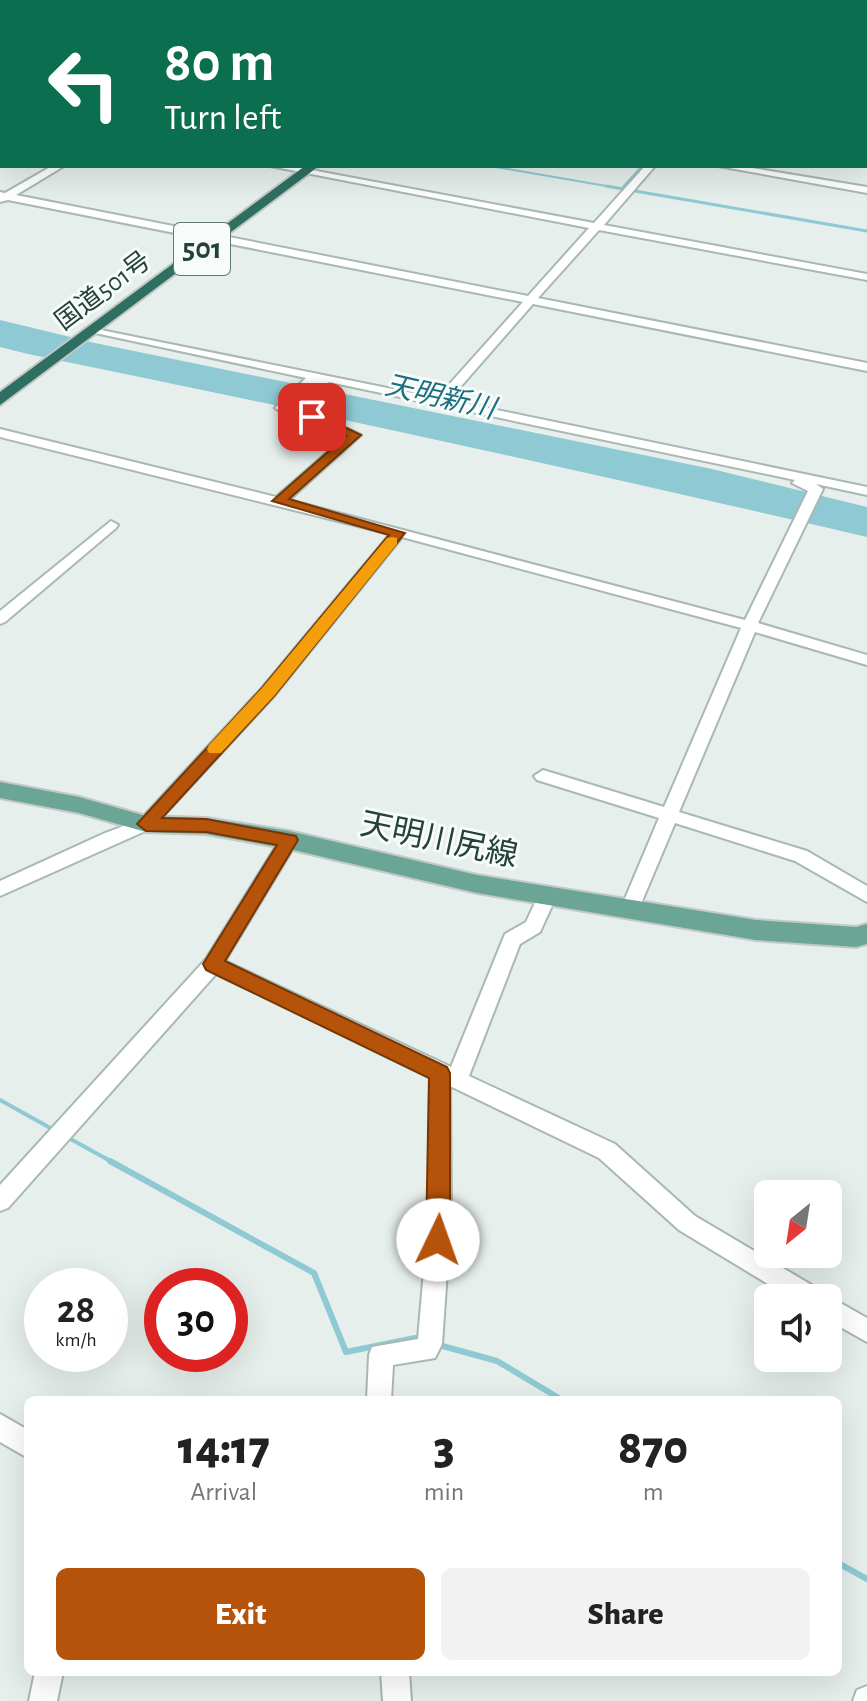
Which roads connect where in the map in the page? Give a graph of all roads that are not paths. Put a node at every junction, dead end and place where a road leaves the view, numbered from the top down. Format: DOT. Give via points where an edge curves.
graph roads {
  1 [pos="55,168"];
  2 [pos="648,168"];
  3 [pos="735,168"];
  4 [pos="309,169"];
  5 [pos="867,190"];
  6 [pos="3,197"];
  7 [pos="600,224"];
  8 [pos="218,237"];
  9 [pos="867,269"];
  10 [pos="867,277"];
  11 [pos="533,300"];
  12 [pos="92,331"];
  13 [pos="867,367"];
  14 [pos="363,385"];
  15 [pos="0,400"];
  16 [pos="442,400"];
  17 [pos="0,433"];
  18 [pos="755,466"];
  19 [pos="867,491"];
  20 [pos="279,501"];
  21 [pos="111,525"];
  22 [pos="398,533"];
  23 [pos="0,619"];
  24 [pos="750,625"];
  25 [pos="867,660"];
  26 [pos="543,776"];
  27 [pos="0,790"];
  28 [pos="668,815"];
  29 [pos="146,824"];
  30 [pos="289,840"];
  31 [pos="0,889"];
  32 [pos="548,895"];
  33 [pos="867,895"];
  34 [pos="630,908"];
  35 [pos="867,934"];
  36 [pos="213,964"];
  37 [pos="448,1076"];
  38 [pos="0,1201"];
  39 [pos="789,1284"];
  40 [pos="842,1316"];
  41 [pos="867,1331"];
  42 [pos="379,1396"];
  43 [pos="0,1427"];
  44 [pos="24,1442"];
  45 [pos="48,1676"];
  46 [pos="395,1676"];
  47 [pos="43,1701"];
  48 [pos="397,1701"];
  1 -- 6 [label="street"];
  2 -- 7 [label="street"];
  3 -- 5 [label="street"];
  4 -- 7 [label="street"];
  4 -- 8 [label="highway, 国道501号 / 501"];
  6 -- 8 [label="street"];
  7 -- 9 [label="street"];
  7 -- 10 [label="street"];
  7 -- 11 [label="street"];
  8 -- 11 [label="street"];
  8 -- 12 [label="highway, 国道501号 / 501"];
  11 -- 13 [label="street"];
  11 -- 16 [label="street"];
  12 -- 14 [label="street"];
  12 -- 15 [label="highway, 国道501号 / 501"];
  14 -- 16 [label="street"];
  14 -- 20 [label="street" via="308,381 281,408 355,435"];
  16 -- 18 [label="street"];
  17 -- 20 [label="street"];
  18 -- 19 [label="street"];
  18 -- 24 [label="street" via="816,489"];
  20 -- 22 [label="street"];
  21 -- 23 [label="street"];
  22 -- 24 [label="street"];
  22 -- 29 [label="street" via="268,692"];
  24 -- 25 [label="street"];
  24 -- 28 [label="street"];
  26 -- 28 [label="street"];
  27 -- 29 [label="main road, 天明川尻線"];
  28 -- 33 [label="street" via="801,856"];
  28 -- 34 [label="street"];
  29 -- 30 [label="main road, 天明川尻線" via="206,826"];
  29 -- 31 [label="street"];
  30 -- 32 [label="main road, 天明川尻線"];
  30 -- 36 [label="street"];
  32 -- 34 [label="main road, 天明川尻線"];
  32 -- 37 [label="street" via="533,927 512,939"];
  34 -- 35 [label="main road, 天明川尻線" via="756,930"];
  36 -- 37 [label="street"];
  36 -- 38 [label="street"];
  37 -- 39 [label="street" via="607,1151 687,1223"];
  37 -- 42 [label="street" via="430,1344 426,1350 381,1355"];
  40 -- 41 [label="street"];
  43 -- 44 [label="street"];
  45 -- 47 [label="street"];
  46 -- 48 [label="street"];
}
